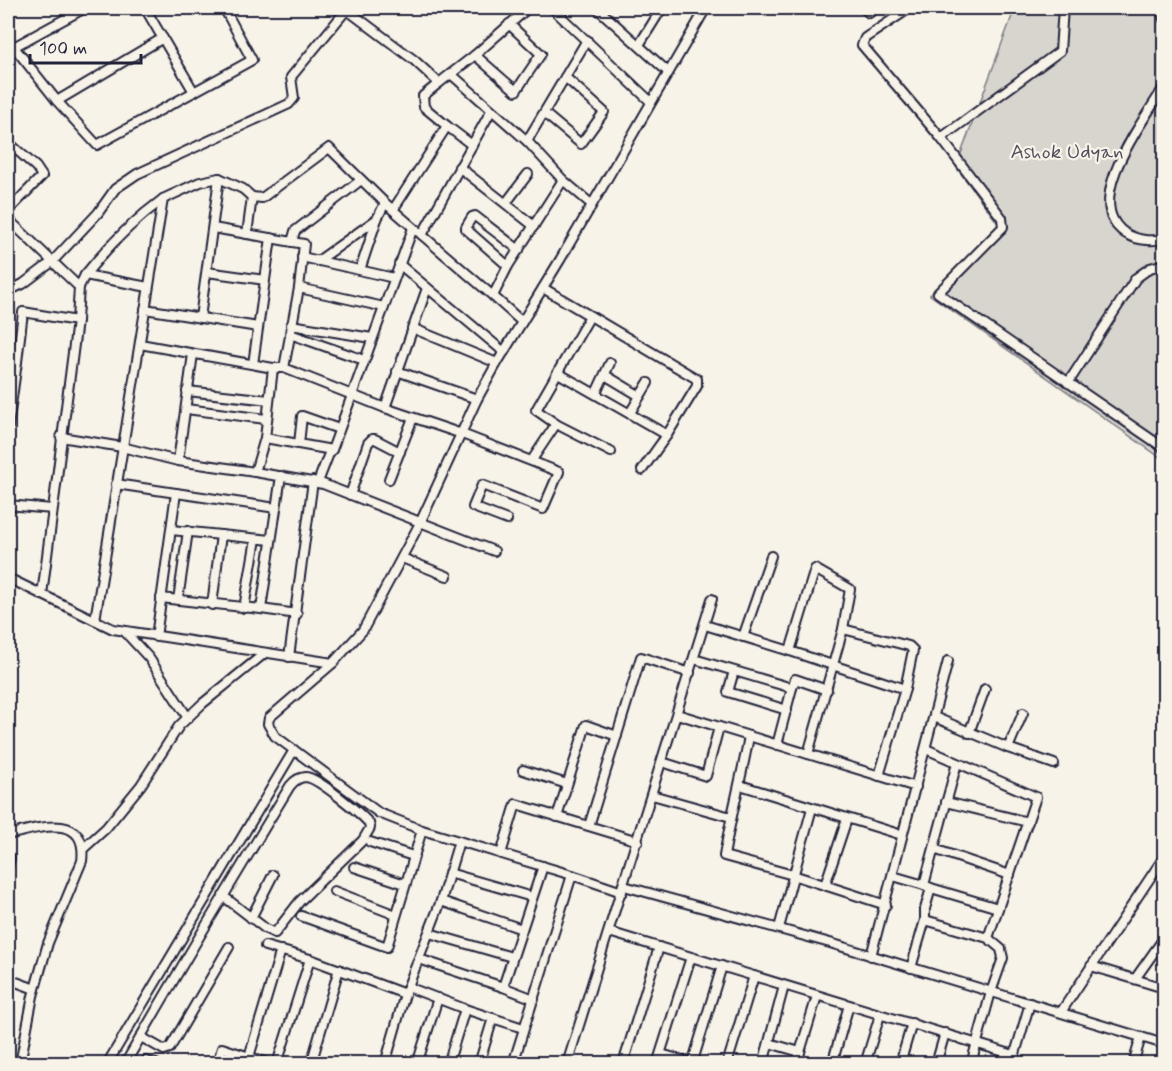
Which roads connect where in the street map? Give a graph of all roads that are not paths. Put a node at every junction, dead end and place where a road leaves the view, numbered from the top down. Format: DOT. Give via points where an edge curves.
graph roads {
  1 [pos="62,8"];
  2 [pos="85,8"];
  3 [pos="145,8"];
  4 [pos="224,8"];
  5 [pos="347,8"];
  6 [pos="528,8"];
  7 [pos="552,8"];
  8 [pos="597,8"];
  9 [pos="662,8"];
  10 [pos="706,8"];
  11 [pos="863,8"];
  12 [pos="876,8"];
  13 [pos="910,8"];
  14 [pos="1063,8"];
  15 [pos="1161,8"];
  16 [pos="69,16"];
  17 [pos="1164,19"];
  18 [pos="509,24"];
  19 [pos="163,38"];
  20 [pos="587,40"];
  21 [pos="639,45"];
  22 [pos="11,49"];
  23 [pos="475,55"];
  24 [pos="668,72"];
  25 [pos="451,74"];
  26 [pos="565,77"];
  27 [pos="439,83"];
  28 [pos="1164,87"];
  29 [pos="194,92"];
  30 [pos="57,101"];
  31 [pos="651,102"];
  32 [pos="491,111"];
  33 [pos="544,113"];
  34 [pos="447,126"];
  35 [pos="941,138"];
  36 [pos="527,141"];
  37 [pos="8,142"];
  38 [pos="472,145"];
  39 [pos="459,167"];
  40 [pos="528,174"];
  41 [pos="219,178"];
  42 [pos="361,180"];
  43 [pos="563,180"];
  44 [pos="252,197"];
  45 [pos="163,199"];
  46 [pos="385,203"];
  47 [pos="506,203"];
  48 [pos="591,204"];
  49 [pos="393,210"];
  50 [pos="8,211"];
  51 [pos="8,219"];
  52 [pos="377,219"];
  53 [pos="534,226"];
  54 [pos="213,228"];
  55 [pos="413,228"];
  56 [pos="247,234"];
  57 [pos="422,235"];
  58 [pos="271,238"];
  59 [pos="1164,239"];
  60 [pos="292,242"];
  61 [pos="519,250"];
  62 [pos="302,257"];
  63 [pos="318,261"];
  64 [pos="54,263"];
  65 [pos="399,264"];
  66 [pos="1164,264"];
  67 [pos="508,266"];
  68 [pos="360,270"];
  69 [pos="207,272"];
  70 [pos="85,275"];
  71 [pos="394,278"];
  72 [pos="265,280"];
  73 [pos="80,286"];
  74 [pos="148,288"];
  75 [pos="299,288"];
  76 [pos="427,288"];
  77 [pos="543,288"];
  78 [pos="8,291"];
  79 [pos="493,296"];
  80 [pos="384,307"];
  81 [pos="145,309"];
  82 [pos="590,316"];
  83 [pos="200,318"];
  84 [pos="76,321"];
  85 [pos="522,322"];
  86 [pos="291,325"];
  87 [pos="258,327"];
  88 [pos="412,328"];
  89 [pos="290,334"];
  90 [pos="372,338"];
  91 [pos="140,344"];
  92 [pos="504,352"];
  93 [pos="193,354"];
  94 [pos="364,360"];
  95 [pos="8,361"];
  96 [pos="16,362"];
  97 [pos="497,363"];
  98 [pos="610,363"];
  99 [pos="253,364"];
  100 [pos="273,368"];
  101 [pos="285,368"];
  102 [pos="398,371"];
  103 [pos="558,373"];
  104 [pos="604,375"];
  105 [pos="648,383"];
  106 [pos="1068,383"];
  107 [pos="187,391"];
  108 [pos="596,393"];
  109 [pos="353,396"];
  110 [pos="640,396"];
  111 [pos="477,399"];
  112 [pos="269,400"];
  113 [pos="385,408"];
  114 [pos="186,409"];
  115 [pos="630,413"];
  116 [pos="413,418"];
  117 [pos="266,419"];
  118 [pos="556,424"];
  119 [pos="8,427"];
  120 [pos="339,429"];
  121 [pos="462,434"];
  122 [pos="667,435"];
  123 [pos="61,437"];
  124 [pos="265,438"];
  125 [pos="298,444"];
  126 [pos="122,447"];
  127 [pos="1164,448"];
  128 [pos="330,450"];
  129 [pos="400,452"];
  130 [pos="611,452"];
  131 [pos="532,460"];
  132 [pos="178,461"];
  133 [pos="642,470"];
  134 [pos="255,472"];
  135 [pos="281,476"];
  136 [pos="389,479"];
  137 [pos="315,482"];
  138 [pos="116,484"];
  139 [pos="176,493"];
  140 [pos="350,495"];
  141 [pos="8,505"];
  142 [pos="276,508"];
  143 [pos="52,509"];
  144 [pos="507,520"];
  145 [pos="420,523"];
  146 [pos="171,530"];
  147 [pos="188,531"];
  148 [pos="222,535"];
  149 [pos="256,539"];
  150 [pos="271,540"];
  151 [pos="494,551"];
  152 [pos="771,556"];
  153 [pos="402,558"];
  154 [pos="447,576"];
  155 [pos="8,578"];
  156 [pos="42,595"];
  157 [pos="161,598"];
  158 [pos="712,599"];
  159 [pos="178,600"];
  160 [pos="212,605"];
  161 [pos="244,608"];
  162 [pos="261,609"];
  163 [pos="297,614"];
  164 [pos="95,620"];
  165 [pos="705,624"];
  166 [pos="843,629"];
  167 [pos="124,631"];
  168 [pos="156,637"];
  169 [pos="743,637"];
  170 [pos="790,651"];
  171 [pos="265,653"];
  172 [pos="289,657"];
  173 [pos="694,659"];
  174 [pos="948,661"];
  175 [pos="333,663"];
  176 [pos="833,666"];
  177 [pos="734,671"];
  178 [pos="690,673"];
  179 [pos="792,688"];
  180 [pos="905,689"];
  181 [pos="985,689"];
  182 [pos="827,690"];
  183 [pos="788,710"];
  184 [pos="1023,713"];
  185 [pos="677,714"];
  186 [pos="934,717"];
  187 [pos="188,718"];
  188 [pos="719,727"];
  189 [pos="969,733"];
  190 [pos="617,736"];
  191 [pos="749,736"];
  192 [pos="777,745"];
  193 [pos="1008,748"];
  194 [pos="926,749"];
  195 [pos="294,750"];
  196 [pos="808,754"];
  197 [pos="662,762"];
  198 [pos="310,763"];
  199 [pos="957,763"];
  200 [pos="1054,765"];
  201 [pos="523,770"];
  202 [pos="879,776"];
  203 [pos="298,779"];
  204 [pos="567,784"];
  205 [pos="740,785"];
  206 [pos="916,787"];
  207 [pos="652,795"];
  208 [pos="946,802"];
  209 [pos="812,808"];
  210 [pos="557,816"];
  211 [pos="730,817"];
  212 [pos="847,819"];
  213 [pos="1028,822"];
  214 [pos="589,826"];
  215 [pos="422,830"];
  216 [pos="8,835"];
  217 [pos="902,835"];
  218 [pos="638,840"];
  219 [pos="459,841"];
  220 [pos="370,843"];
  221 [pos="84,848"];
  222 [pos="934,849"];
  223 [pos="501,854"];
  224 [pos="413,856"];
  225 [pos="8,857"];
  226 [pos="1164,857"];
  227 [pos="543,866"];
  228 [pos="8,867"];
  229 [pos="354,867"];
  230 [pos="449,873"];
  231 [pos="273,875"];
  232 [pos="572,875"];
  233 [pos="793,875"];
  234 [pos="1010,875"];
  235 [pos="893,876"];
  236 [pos="405,884"];
  237 [pos="825,885"];
  238 [pos="927,886"];
  239 [pos="623,889"];
  240 [pos="334,891"];
  241 [pos="223,896"];
  242 [pos="532,897"];
  243 [pos="441,901"];
  244 [pos="886,904"];
  245 [pos="998,908"];
  246 [pos="396,915"];
  247 [pos="301,916"];
  248 [pos="251,918"];
  249 [pos="925,920"];
  250 [pos="779,928"];
  251 [pos="522,929"];
  252 [pos="609,932"];
  253 [pos="429,933"];
  254 [pos="988,938"];
  255 [pos="1164,938"];
  256 [pos="265,946"];
  257 [pos="229,947"];
  258 [pos="659,947"];
  259 [pos="281,950"];
  260 [pos="871,956"];
  261 [pos="512,957"];
  262 [pos="691,957"];
  263 [pos="310,959"];
  264 [pos="419,959"];
  265 [pos="722,966"];
  266 [pos="1092,966"];
  267 [pos="911,968"];
  268 [pos="339,969"];
  269 [pos="754,976"];
  270 [pos="8,979"];
  271 [pos="1135,979"];
  272 [pos="784,986"];
  273 [pos="503,987"];
  274 [pos="1164,988"];
  275 [pos="35,989"];
  276 [pos="407,991"];
  277 [pos="991,992"];
  278 [pos="816,996"];
  279 [pos="438,998"];
  280 [pos="534,999"];
  281 [pos="1030,1003"];
  282 [pos="849,1005"];
  283 [pos="465,1010"];
  284 [pos="1061,1012"];
  285 [pos="880,1015"];
  286 [pos="493,1018"];
  287 [pos="912,1023"];
  288 [pos="523,1028"];
  289 [pos="945,1033"];
  290 [pos="141,1036"];
  291 [pos="1141,1037"];
  292 [pos="768,1043"];
  293 [pos="977,1044"];
  294 [pos="1164,1044"];
  295 [pos="800,1052"];
  296 [pos="661,1054"];
  297 [pos="249,1057"];
  298 [pos="1013,1059"];
  299 [pos="513,1062"];
  300 [pos="692,1063"];
  301 [pos="834,1063"];
  302 [pos="20,1064"];
  303 [pos="107,1064"];
  304 [pos="125,1064"];
  305 [pos="142,1064"];
  306 [pos="156,1064"];
  307 [pos="217,1064"];
  308 [pos="271,1064"];
  309 [pos="277,1064"];
  310 [pos="311,1064"];
  311 [pos="385,1064"];
  312 [pos="417,1064"];
  313 [pos="448,1064"];
  314 [pos="479,1064"];
  315 [pos="523,1064"];
  316 [pos="567,1064"];
  317 [pos="623,1064"];
  318 [pos="657,1064"];
  319 [pos="727,1064"];
  320 [pos="763,1064"];
  321 [pos="797,1064"];
  322 [pos="865,1064"];
  323 [pos="900,1064"];
  324 [pos="936,1064"];
  325 [pos="971,1064"];
  326 [pos="1133,1064"];
  1 -- 16 [label="street"];
  2 -- 16 [label="street"];
  3 -- 19 [label="street"];
  4 -- 29 [label="street" via="252,60"];
  5 -- 27 [label="street"];
  5 -- 64 [label="street" via="291,77 294,98 289,104 137,174 115,189"];
  6 -- 18 [label="street"];
  7 -- 20 [label="street"];
  8 -- 21 [label="street"];
  9 -- 21 [label="street"];
  10 -- 24 [label="street"];
  11 -- 12 [label="street" via="869,13"];
  13 -- 35 [label="street" via="865,38 862,45"];
  14 -- 35 [label="street" via="1060,51"];
  15 -- 17 [label="street"];
  16 -- 22 [label="street"];
  18 -- 23 [label="street"];
  18 -- 23 [label="street" via="541,54 516,92"];
  19 -- 29 [label="street"];
  19 -- 30 [label="street"];
  20 -- 26 [label="street"];
  20 -- 31 [label="street"];
  21 -- 24 [label="street"];
  22 -- 30 [label="street"];
  23 -- 25 [label="street"];
  24 -- 31 [label="street"];
  25 -- 27 [label="street"];
  25 -- 32 [label="street"];
  26 -- 33 [label="street"];
  26 -- 33 [label="street" via="604,112 581,144"];
  27 -- 34 [label="street" via="423,96 424,107"];
  28 -- 59 [label="street" via="1121,159 1108,193 1108,204 1113,221 1127,235"];
  29 -- 30 [label="street" via="97,145"];
  31 -- 48 [label="street"];
  32 -- 36 [label="street"];
  32 -- 38 [label="street"];
  33 -- 36 [label="street"];
  34 -- 38 [label="street"];
  34 -- 49 [label="street"];
  35 -- 106 [label="street" via="1002,218 1003,227 938,293"];
  36 -- 43 [label="street"];
  37 -- 50 [label="street" via="42,176"];
  38 -- 39 [label="street"];
  39 -- 47 [label="street"];
  39 -- 57 [label="street"];
  40 -- 47 [label="street"];
  41 -- 44 [label="street"];
  41 -- 45 [label="street"];
  41 -- 54 [label="street"];
  42 -- 44 [label="street" via="329,148 262,198"];
  42 -- 46 [label="street"];
  42 -- 60 [label="street" via="295,231"];
  43 -- 48 [label="street"];
  43 -- 53 [label="street"];
  44 -- 56 [label="street"];
  45 -- 70 [label="street" via="122,233"];
  45 -- 74 [label="street"];
  46 -- 49 [label="street"];
  46 -- 52 [label="street"];
  47 -- 53 [label="street"];
  48 -- 77 [label="street"];
  49 -- 55 [label="street"];
  51 -- 64 [label="street"];
  52 -- 63 [label="street"];
  52 -- 68 [label="street"];
  53 -- 61 [label="street"];
  54 -- 56 [label="street"];
  54 -- 69 [label="street"];
  55 -- 57 [label="street"];
  55 -- 65 [label="street"];
  56 -- 58 [label="street"];
  57 -- 79 [label="street"];
  58 -- 60 [label="street"];
  58 -- 72 [label="street"];
  60 -- 62 [label="street" via="304,244"];
  61 -- 67 [label="street"];
  61 -- 67 [label="street" via="475,216 466,226"];
  62 -- 63 [label="street"];
  62 -- 75 [label="street"];
  63 -- 68 [label="street"];
  64 -- 73 [label="street"];
  64 -- 78 [label="street"];
  65 -- 71 [label="street"];
  65 -- 76 [label="street"];
  66 -- 106 [label="street" via="1136,278"];
  67 -- 79 [label="street"];
  68 -- 71 [label="street"];
  69 -- 72 [label="street"];
  69 -- 83 [label="street"];
  70 -- 73 [label="street"];
  70 -- 74 [label="street"];
  71 -- 80 [label="street"];
  72 -- 87 [label="street"];
  73 -- 84 [label="street"];
  74 -- 81 [label="street"];
  75 -- 80 [label="street"];
  75 -- 86 [label="street"];
  76 -- 88 [label="street"];
  76 -- 92 [label="street"];
  77 -- 82 [label="street"];
  77 -- 85 [label="street"];
  79 -- 85 [label="street"];
  80 -- 90 [label="street"];
  81 -- 83 [label="street"];
  81 -- 91 [label="street"];
  82 -- 103 [label="street"];
  82 -- 122 [label="street" via="697,380"];
  83 -- 87 [label="street"];
  84 -- 96 [label="street" via="23,312"];
  84 -- 123 [label="street"];
  85 -- 92 [label="street"];
  86 -- 89 [label="street"];
  86 -- 90 [label="street"];
  87 -- 99 [label="street"];
  88 -- 97 [label="street"];
  88 -- 102 [label="street"];
  89 -- 94 [label="street"];
  89 -- 101 [label="street"];
  90 -- 94 [label="street"];
  91 -- 93 [label="street"];
  91 -- 126 [label="street"];
  92 -- 97 [label="street"];
  93 -- 99 [label="street"];
  93 -- 107 [label="street"];
  94 -- 109 [label="street"];
  95 -- 96 [label="street"];
  96 -- 119 [label="street"];
  97 -- 111 [label="street"];
  98 -- 104 [label="street"];
  99 -- 100 [label="street"];
  100 -- 101 [label="street"];
  100 -- 112 [label="street"];
  101 -- 109 [label="street"];
  102 -- 111 [label="street"];
  102 -- 113 [label="street"];
  103 -- 108 [label="street"];
  103 -- 118 [label="street" via="536,410"];
  104 -- 108 [label="street"];
  104 -- 110 [label="street"];
  105 -- 110 [label="street"];
  106 -- 127 [label="street"];
  107 -- 112 [label="street"];
  107 -- 114 [label="street"];
  108 -- 115 [label="street"];
  109 -- 113 [label="street"];
  109 -- 120 [label="street"];
  110 -- 115 [label="street"];
  111 -- 121 [label="street"];
  112 -- 117 [label="street"];
  113 -- 116 [label="street"];
  114 -- 117 [label="street"];
  114 -- 132 [label="street"];
  115 -- 122 [label="street"];
  116 -- 121 [label="street"];
  116 -- 129 [label="street"];
  117 -- 124 [label="street"];
  118 -- 130 [label="street"];
  118 -- 131 [label="street"];
  120 -- 125 [label="street" via="302,416"];
  120 -- 128 [label="street"];
  121 -- 131 [label="street"];
  121 -- 145 [label="street"];
  122 -- 133 [label="street"];
  123 -- 126 [label="street"];
  123 -- 143 [label="street"];
  124 -- 125 [label="street"];
  124 -- 134 [label="street"];
  125 -- 128 [label="street"];
  126 -- 132 [label="street"];
  126 -- 138 [label="street"];
  128 -- 137 [label="street"];
  129 -- 136 [label="street"];
  129 -- 140 [label="street" via="372,439"];
  131 -- 144 [label="street" via="560,472 543,509 482,486 473,507"];
  132 -- 134 [label="street"];
  134 -- 135 [label="street"];
  135 -- 137 [label="street"];
  135 -- 142 [label="street"];
  137 -- 140 [label="street"];
  137 -- 163 [label="street"];
  138 -- 139 [label="street"];
  138 -- 164 [label="street"];
  139 -- 142 [label="street"];
  139 -- 146 [label="street"];
  140 -- 145 [label="street"];
  141 -- 143 [label="street"];
  142 -- 150 [label="street"];
  143 -- 156 [label="street"];
  145 -- 151 [label="street"];
  145 -- 153 [label="street"];
  146 -- 147 [label="street"];
  146 -- 157 [label="street"];
  147 -- 148 [label="street"];
  147 -- 159 [label="street"];
  148 -- 149 [label="street"];
  148 -- 160 [label="street"];
  149 -- 150 [label="street"];
  149 -- 161 [label="street"];
  150 -- 162 [label="street"];
  152 -- 169 [label="street"];
  153 -- 154 [label="street"];
  153 -- 175 [label="street" via="363,630"];
  155 -- 156 [label="street"];
  156 -- 164 [label="street"];
  157 -- 159 [label="street"];
  157 -- 168 [label="street"];
  158 -- 165 [label="street"];
  159 -- 160 [label="street"];
  160 -- 161 [label="street"];
  161 -- 162 [label="street"];
  162 -- 163 [label="street"];
  163 -- 172 [label="street"];
  164 -- 167 [label="street"];
  165 -- 169 [label="street"];
  165 -- 173 [label="street"];
  166 -- 170 [label="street" via="850,589 815,569"];
  166 -- 176 [label="street"];
  166 -- 180 [label="street" via="914,650"];
  167 -- 168 [label="street"];
  167 -- 187 [label="street" via="149,658"];
  168 -- 171 [label="street"];
  169 -- 170 [label="street"];
  170 -- 176 [label="street"];
  171 -- 172 [label="street"];
  171 -- 187 [label="street"];
  172 -- 175 [label="street"];
  173 -- 177 [label="street"];
  173 -- 178 [label="street"];
  174 -- 186 [label="street"];
  175 -- 195 [label="street" via="269,718 275,736"];
  176 -- 180 [label="street"];
  176 -- 182 [label="street"];
  177 -- 179 [label="street"];
  177 -- 183 [label="street" via="728,692"];
  178 -- 185 [label="street"];
  178 -- 190 [label="street" via="641,657"];
  179 -- 182 [label="street" via="795,679"];
  179 -- 183 [label="street"];
  180 -- 202 [label="street"];
  181 -- 189 [label="street"];
  182 -- 196 [label="street"];
  183 -- 192 [label="street"];
  184 -- 193 [label="street"];
  185 -- 188 [label="street"];
  185 -- 197 [label="street"];
  186 -- 189 [label="street"];
  186 -- 194 [label="street"];
  187 -- 221 [label="street" via="141,785"];
  188 -- 191 [label="street"];
  188 -- 197 [label="street" via="706,776"];
  189 -- 193 [label="street"];
  190 -- 204 [label="street" via="586,725"];
  190 -- 214 [label="street"];
  191 -- 192 [label="street"];
  191 -- 205 [label="street"];
  192 -- 196 [label="street"];
  193 -- 200 [label="street"];
  194 -- 199 [label="street"];
  194 -- 206 [label="street"];
  195 -- 198 [label="street"];
  195 -- 303 [label="street"];
  196 -- 202 [label="street"];
  197 -- 207 [label="street"];
  198 -- 203 [label="street"];
  198 -- 215 [label="street" via="379,813"];
  199 -- 208 [label="street"];
  199 -- 213 [label="street" via="1036,797"];
  201 -- 204 [label="street"];
  202 -- 206 [label="street"];
  203 -- 241 [label="street"];
  203 -- 248 [label="street" via="307,777 318,782 363,816 370,828 363,840 295,907 279,931 272,933"];
  204 -- 210 [label="street"];
  205 -- 209 [label="street"];
  205 -- 211 [label="street"];
  206 -- 217 [label="street"];
  207 -- 211 [label="street"];
  207 -- 218 [label="street"];
  208 -- 213 [label="street"];
  208 -- 222 [label="street"];
  209 -- 212 [label="street"];
  209 -- 233 [label="street"];
  210 -- 214 [label="street"];
  210 -- 223 [label="street" via="516,804"];
  211 -- 233 [label="street" via="724,856"];
  212 -- 217 [label="street"];
  212 -- 237 [label="street"];
  213 -- 234 [label="street"];
  214 -- 218 [label="street"];
  215 -- 219 [label="street"];
  215 -- 224 [label="street"];
  216 -- 221 [label="street" via="60,826 75,832"];
  217 -- 235 [label="street"];
  218 -- 239 [label="street"];
  219 -- 223 [label="street"];
  219 -- 230 [label="street"];
  220 -- 224 [label="street"];
  221 -- 275 [label="street"];
  222 -- 234 [label="street"];
  222 -- 238 [label="street"];
  223 -- 227 [label="street"];
  224 -- 236 [label="street"];
  225 -- 228 [label="street"];
  226 -- 266 [label="street"];
  227 -- 232 [label="street"];
  227 -- 242 [label="street"];
  229 -- 236 [label="street"];
  230 -- 242 [label="street"];
  230 -- 243 [label="street"];
  231 -- 248 [label="street"];
  232 -- 239 [label="street"];
  232 -- 280 [label="street"];
  233 -- 237 [label="street"];
  233 -- 250 [label="street"];
  234 -- 245 [label="street"];
  235 -- 238 [label="street"];
  235 -- 244 [label="street"];
  236 -- 246 [label="street"];
  237 -- 244 [label="street"];
  238 -- 245 [label="street"];
  238 -- 249 [label="street"];
  239 -- 250 [label="street"];
  239 -- 252 [label="street"];
  240 -- 246 [label="street"];
  241 -- 248 [label="street"];
  241 -- 290 [label="street"];
  242 -- 251 [label="street"];
  243 -- 251 [label="street"];
  243 -- 253 [label="street"];
  244 -- 260 [label="street"];
  245 -- 254 [label="street"];
  246 -- 247 [label="street" via="387,947"];
  249 -- 254 [label="street"];
  249 -- 267 [label="street"];
  250 -- 260 [label="street"];
  251 -- 261 [label="street"];
  252 -- 258 [label="street"];
  252 -- 316 [label="street"];
  253 -- 261 [label="street"];
  253 -- 264 [label="street"];
  254 -- 277 [label="street" via="1003,952"];
  255 -- 271 [label="street"];
  256 -- 259 [label="street"];
  257 -- 290 [label="street" via="170,1048 164,1050"];
  258 -- 262 [label="street"];
  258 -- 317 [label="street"];
  259 -- 263 [label="street"];
  259 -- 297 [label="street"];
  260 -- 267 [label="street"];
  261 -- 273 [label="street"];
  262 -- 265 [label="street"];
  262 -- 296 [label="street"];
  263 -- 268 [label="street"];
  263 -- 309 [label="street"];
  264 -- 273 [label="street"];
  264 -- 276 [label="street"];
  265 -- 269 [label="street"];
  265 -- 300 [label="street"];
  266 -- 271 [label="street"];
  266 -- 284 [label="street"];
  267 -- 277 [label="street"];
  268 -- 276 [label="street"];
  268 -- 310 [label="street"];
  269 -- 272 [label="street"];
  269 -- 319 [label="street"];
  270 -- 275 [label="street"];
  271 -- 274 [label="street"];
  272 -- 278 [label="street"];
  272 -- 292 [label="street"];
  273 -- 280 [label="street"];
  275 -- 302 [label="street"];
  276 -- 279 [label="street"];
  276 -- 311 [label="street"];
  277 -- 281 [label="street"];
  277 -- 293 [label="street"];
  278 -- 282 [label="street"];
  278 -- 295 [label="street"];
  279 -- 283 [label="street"];
  279 -- 312 [label="street"];
  280 -- 288 [label="street"];
  281 -- 284 [label="street"];
  281 -- 298 [label="street"];
  282 -- 285 [label="street"];
  282 -- 301 [label="street"];
  283 -- 286 [label="street"];
  283 -- 313 [label="street"];
  284 -- 291 [label="street"];
  285 -- 287 [label="street"];
  285 -- 322 [label="street"];
  286 -- 288 [label="street"];
  286 -- 314 [label="street"];
  287 -- 289 [label="street"];
  287 -- 323 [label="street"];
  288 -- 299 [label="street"];
  289 -- 293 [label="street"];
  289 -- 324 [label="street"];
  290 -- 304 [label="street"];
  291 -- 294 [label="street"];
  291 -- 326 [label="street"];
  292 -- 295 [label="street"];
  292 -- 320 [label="street"];
  293 -- 298 [label="street"];
  293 -- 325 [label="street"];
  295 -- 321 [label="street"];
  296 -- 300 [label="street"];
  296 -- 318 [label="street"];
  297 -- 307 [label="street" via="222,1048"];
  297 -- 308 [label="street"];
  299 -- 315 [label="street"];
  305 -- 306 [label="street"];
}
